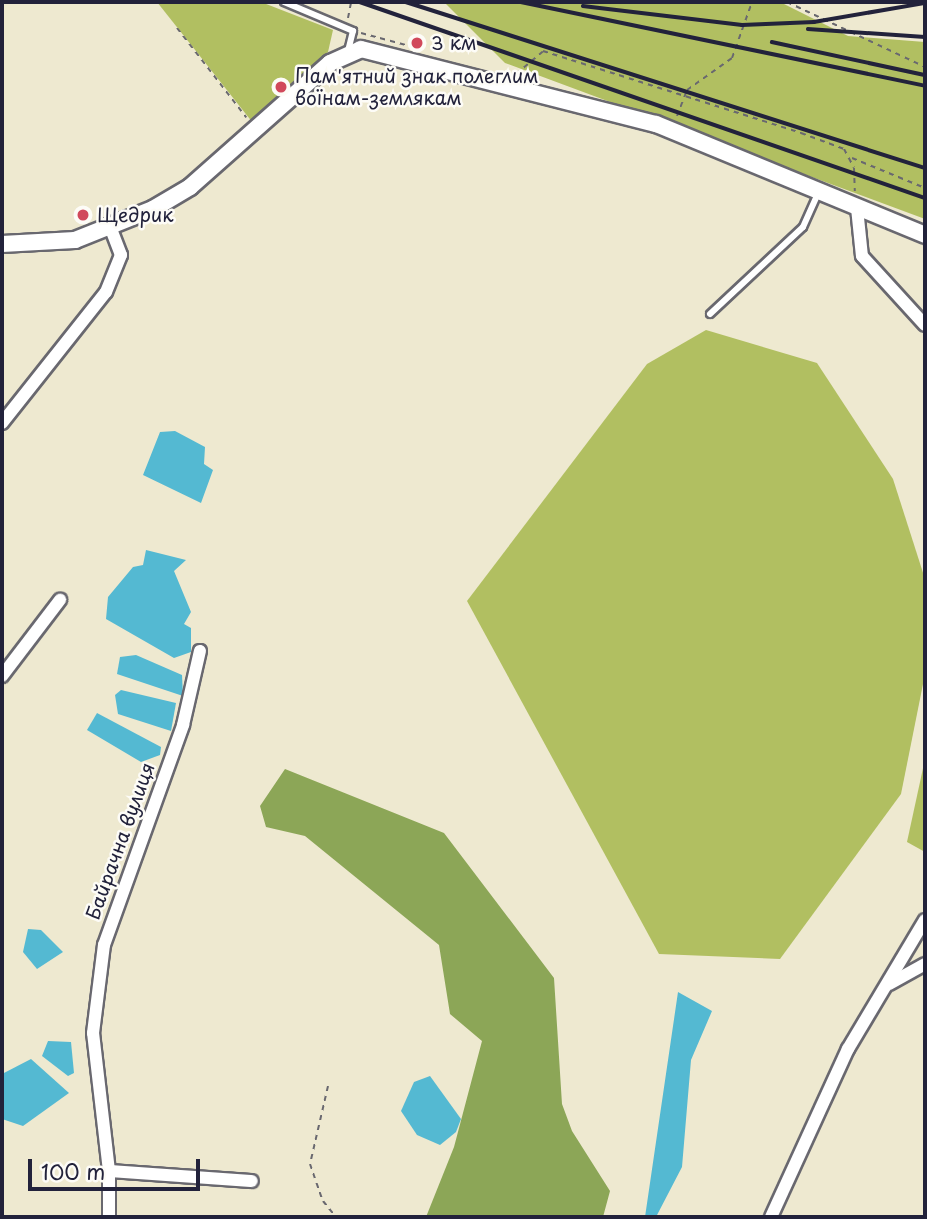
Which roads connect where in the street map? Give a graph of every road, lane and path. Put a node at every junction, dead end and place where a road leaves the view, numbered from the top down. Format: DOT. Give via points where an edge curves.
graph roads {
  1 [pos="284,2"];
  2 [pos="351,2"];
  3 [pos="752,2"];
  4 [pos="787,2"];
  5 [pos="350,6"];
  6 [pos="177,28"];
  7 [pos="353,31"];
  8 [pos="348,51"];
  9 [pos="427,51"];
  10 [pos="925,67"];
  11 [pos="507,74"];
  12 [pos="685,95"];
  13 [pos="676,121"];
  14 [pos="257,132"];
  15 [pos="850,156"];
  16 [pos="925,188"];
  17 [pos="818,193"];
  18 [pos="857,208"];
  19 [pos="111,229"];
  20 [pos="925,235"];
  21 [pos="2,244"];
  22 [pos="710,314"];
  23 [pos="925,325"];
  24 [pos="2,423"];
  25 [pos="60,600"];
  26 [pos="200,651"];
  27 [pos="2,676"];
  28 [pos="925,920"];
  29 [pos="925,964"];
  30 [pos="887,985"];
  31 [pos="328,1086"];
  32 [pos="109,1171"];
  33 [pos="252,1181"];
  34 [pos="110,1217"];
  35 [pos="337,1217"];
  36 [pos="771,1217"];
  1 -- 7 [label="lane"];
  2 -- 5 [label="path"];
  3 -- 12 [label="path" via="732,58"];
  4 -- 10 [label="path"];
  6 -- 14 [label="path"];
  7 -- 8 [label="lane"];
  7 -- 9 [label="path"];
  8 -- 14 [label="street"];
  8 -- 17 [label="street" via="393,53 656,124"];
  11 -- 12 [label="path" via="523,70 543,51"];
  12 -- 13 [label="path"];
  12 -- 15 [label="path" via="801,133"];
  14 -- 19 [label="street" via="190,187"];
  15 -- 16 [label="path"];
  15 -- 18 [label="path"];
  17 -- 18 [label="street"];
  17 -- 22 [label="lane" via="803,227"];
  18 -- 20 [label="street"];
  18 -- 23 [label="street" via="862,256"];
  19 -- 21 [label="street" via="40,246"];
  19 -- 24 [label="street" via="121,254 106,292"];
  25 -- 27 [label="street"];
  26 -- 32 [label="street, Байрачна вулиця" via="183,725 104,945 93,1033"];
  28 -- 30 [label="street"];
  29 -- 30 [label="street"];
  30 -- 36 [label="street" via="848,1049"];
  31 -- 35 [label="path" via="310,1164 323,1200"];
  32 -- 33 [label="street"];
  32 -- 34 [label="street, Байрачна вулиця"];
}
